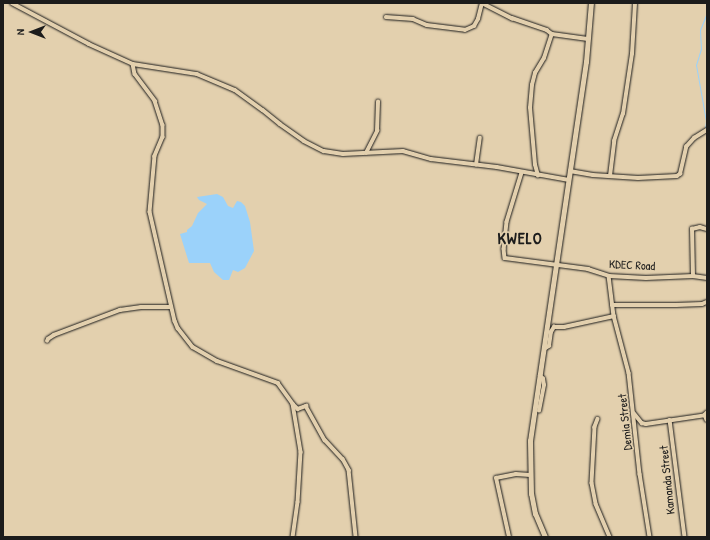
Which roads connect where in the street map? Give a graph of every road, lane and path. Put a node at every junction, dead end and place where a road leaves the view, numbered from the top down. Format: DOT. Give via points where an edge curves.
graph roads {
  1 [pos="12,3"];
  2 [pos="482,3"];
  3 [pos="591,3"];
  4 [pos="635,3"];
  5 [pos="386,17"];
  6 [pos="552,34"];
  7 [pos="588,39"];
  8 [pos="133,64"];
  9 [pos="378,102"];
  10 [pos="707,130"];
  11 [pos="480,138"];
  12 [pos="366,153"];
  13 [pos="476,165"];
  14 [pos="570,171"];
  15 [pos="522,173"];
  16 [pos="538,176"];
  17 [pos="610,176"];
  18 [pos="569,180"];
  19 [pos="707,229"];
  20 [pos="557,264"];
  21 [pos="610,276"];
  22 [pos="693,276"];
  23 [pos="707,278"];
  24 [pos="707,302"];
  25 [pos="612,306"];
  26 [pos="171,307"];
  27 [pos="614,316"];
  28 [pos="47,341"];
  29 [pos="544,349"];
  30 [pos="540,376"];
  31 [pos="293,404"];
  32 [pos="539,410"];
  33 [pos="634,413"];
  34 [pos="706,414"];
  35 [pos="598,419"];
  36 [pos="670,420"];
  37 [pos="707,420"];
  38 [pos="530,474"];
  39 [pos="293,537"];
  40 [pos="356,537"];
  41 [pos="509,537"];
  42 [pos="545,537"];
  43 [pos="610,537"];
  44 [pos="650,537"];
  45 [pos="685,537"];
  1 -- 8 [label="street"];
  2 -- 5 [label="street" via="478,20 474,26 465,30 427,25 413,19"];
  2 -- 6 [label="street"];
  3 -- 7 [label="main road"];
  4 -- 17 [label="street" via="632,54 623,114 614,141"];
  6 -- 7 [label="street"];
  6 -- 16 [label="street" via="532,85 531,117"];
  7 -- 14 [label="main road"];
  8 -- 12 [label="street" via="197,74 231,88 304,141 324,151 343,154"];
  8 -- 26 [label="street" via="135,74 155,101 163,125 163,137 155,156 150,212"];
  9 -- 12 [label="street" via="377,131"];
  10 -- 17 [label="street" via="686,147 680,174 677,176"];
  11 -- 13 [label="street"];
  12 -- 13 [label="street" via="403,151 430,159"];
  13 -- 15 [label="street"];
  14 -- 17 [label="street"];
  14 -- 18 [label="main road"];
  15 -- 16 [label="street"];
  15 -- 20 [label="street, KDEC Road" via="507,222 505,258"];
  16 -- 18 [label="street"];
  18 -- 20 [label="main road"];
  19 -- 22 [label="street" via="692,229"];
  20 -- 21 [label="street, KDEC Road"];
  20 -- 29 [label="main road"];
  21 -- 22 [label="street, KDEC Road"];
  21 -- 25 [label="street, Demia Street"];
  22 -- 23 [label="street, KDEC Road"];
  24 -- 25 [label="street"];
  25 -- 27 [label="street, Demia Street"];
  26 -- 28 [label="street" via="120,310 54,335"];
  26 -- 31 [label="street" via="178,328 193,347 217,361 278,383"];
  27 -- 29 [label="street" via="554,327 549,346"];
  27 -- 33 [label="street, Demia Street" via="629,373"];
  29 -- 30 [label="main road"];
  30 -- 32 [label="street" via="544,385"];
  30 -- 38 [label="main road" via="532,426"];
  31 -- 39 [label="street" via="301,452"];
  31 -- 40 [label="street" via="298,409 306,406 325,440 343,459 349,470"];
  33 -- 36 [label="street" via="644,424"];
  33 -- 44 [label="street, Demia Street"];
  34 -- 36 [label="street"];
  34 -- 37 [label="street"];
  35 -- 43 [label="street" via="595,427 592,483 596,504"];
  36 -- 45 [label="street, Kamanda Street"];
  38 -- 41 [label="street" via="496,478"];
  38 -- 42 [label="main road" via="533,504"];
}
